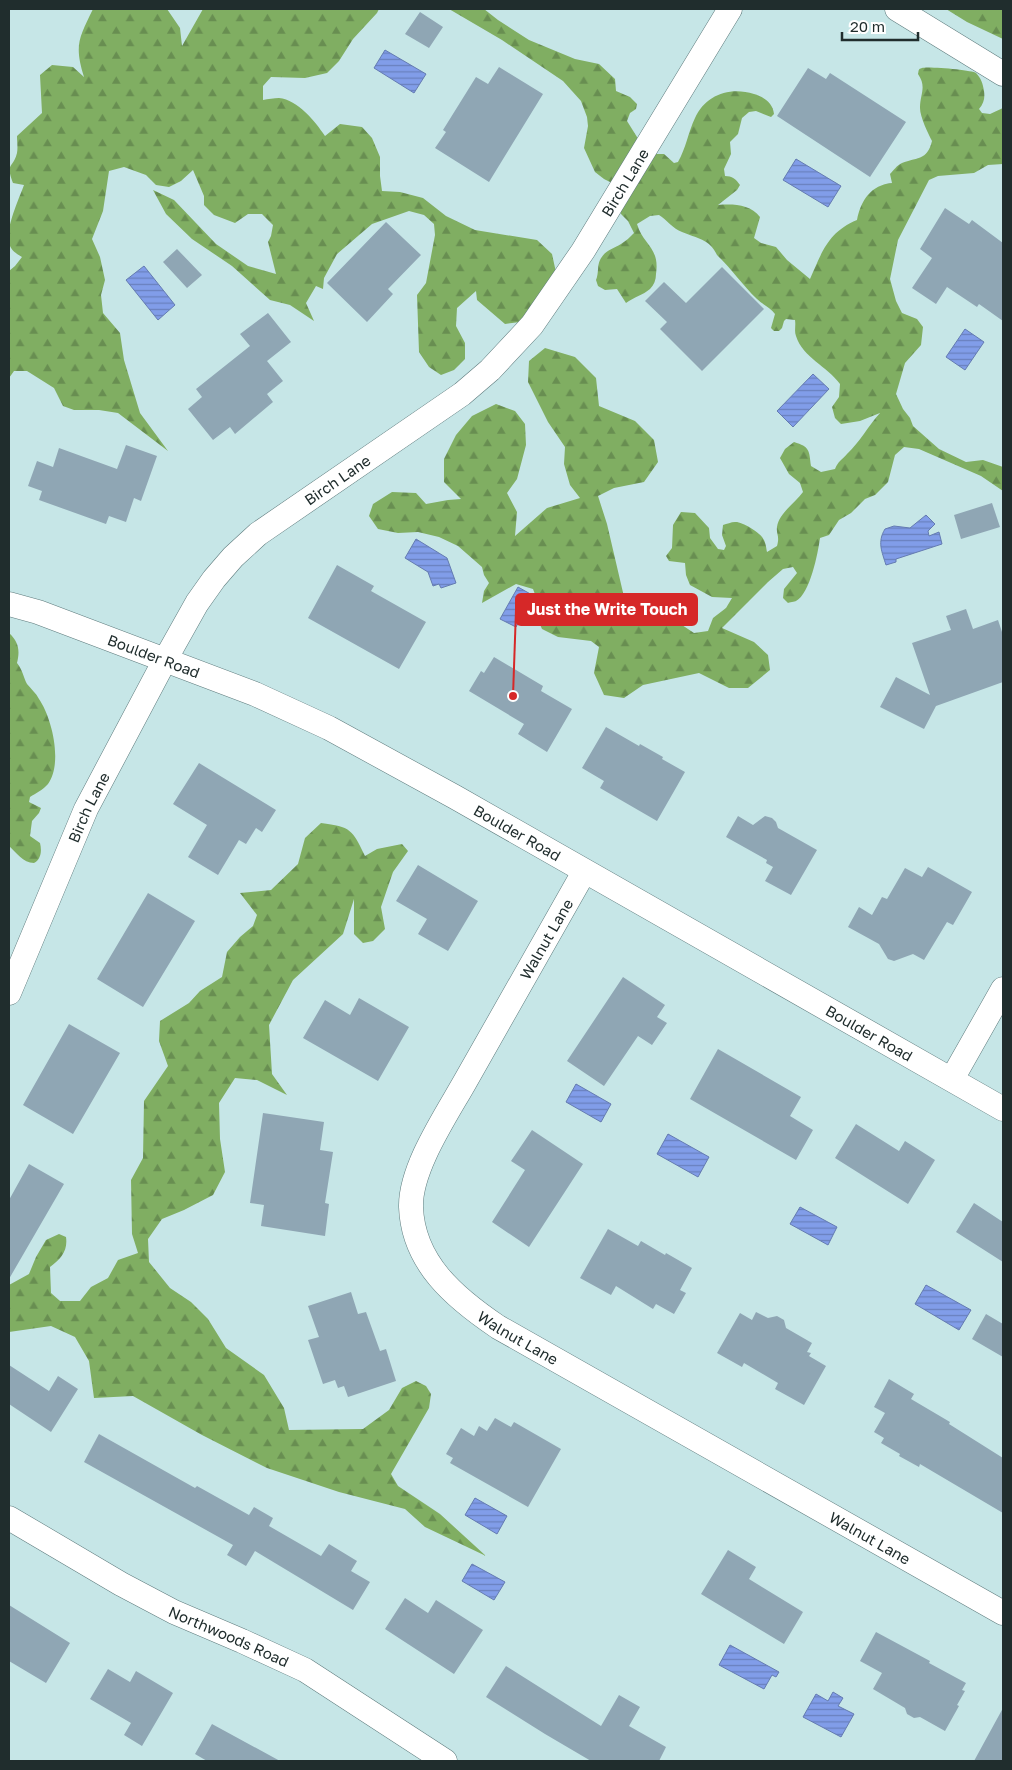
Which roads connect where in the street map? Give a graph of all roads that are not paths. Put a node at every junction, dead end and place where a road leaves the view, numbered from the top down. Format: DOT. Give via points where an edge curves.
graph roads {
  1 [pos="730,9"];
  2 [pos="897,9"];
  3 [pos="1003,74"];
  4 [pos="9,604"];
  5 [pos="165,660"];
  6 [pos="584,872"];
  7 [pos="1003,989"];
  8 [pos="9,993"];
  9 [pos="952,1079"];
  10 [pos="1003,1109"];
  11 [pos="9,1518"];
  12 [pos="1003,1613"];
  13 [pos="445,1761"];
  1 -- 5 [label="street, Birch Lane" via="583,251 532,325 490,370 462,394 258,534 233,557 197,603"];
  2 -- 3 [label="street"];
  4 -- 5 [label="street, Boulder Road"];
  5 -- 6 [label="street, Boulder Road" via="306,716"];
  5 -- 8 [label="street, Birch Lane" via="86,809"];
  6 -- 9 [label="street, Boulder Road"];
  6 -- 12 [label="street, Walnut Lane" via="420,1165 411,1206 420,1248 431,1268 458,1298 498,1327"];
  7 -- 9 [label="street"];
  9 -- 10 [label="street, Boulder Road"];
  11 -- 13 [label="street, Northwoods Road" via="174,1612 305,1670"];
}
